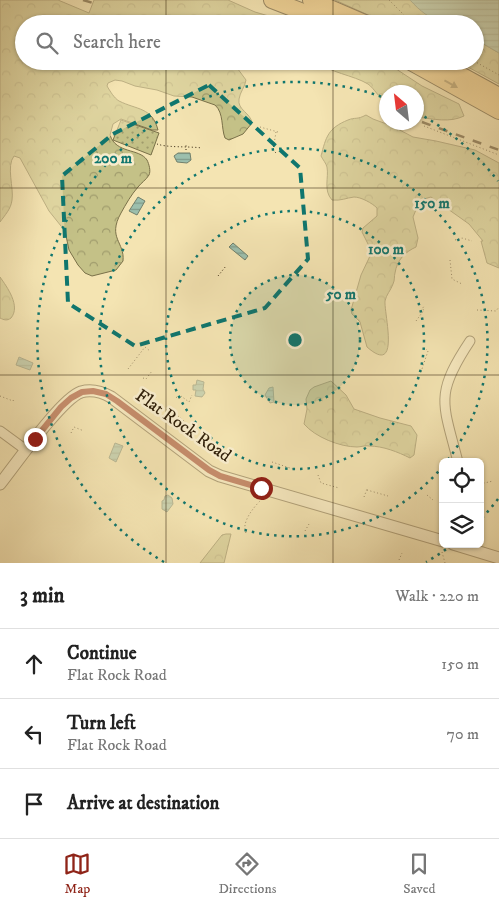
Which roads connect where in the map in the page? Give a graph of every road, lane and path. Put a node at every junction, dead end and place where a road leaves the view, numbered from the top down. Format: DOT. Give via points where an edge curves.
graph roads {
  1 [pos="272,0"];
  2 [pos="312,0"];
  3 [pos="389,0"];
  4 [pos="311,15"];
  5 [pos="346,15"];
  6 [pos="404,15"];
  7 [pos="484,67"];
  8 [pos="425,70"];
  9 [pos="451,70"];
  10 [pos="499,75"];
  11 [pos="499,96"];
  12 [pos="499,111"];
  13 [pos="424,126"];
  14 [pos="260,127"];
  15 [pos="186,143"];
  16 [pos="156,144"];
  17 [pos="186,146"];
  18 [pos="202,148"];
  19 [pos="186,150"];
  20 [pos="277,154"];
  21 [pos="499,155"];
  22 [pos="455,240"];
  23 [pos="472,241"];
  24 [pos="450,260"];
  25 [pos="226,266"];
  26 [pos="218,276"];
  27 [pos="462,284"];
  28 [pos="425,305"];
  29 [pos="499,307"];
  30 [pos="477,310"];
  31 [pos="416,321"];
  32 [pos="470,341"];
  33 [pos="426,349"];
  34 [pos="150,351"];
  35 [pos="128,369"];
  36 [pos="152,371"];
  37 [pos="421,372"];
  38 [pos="143,378"];
  39 [pos="192,395"];
  40 [pos="0,396"];
  41 [pos="176,397"];
  42 [pos="14,399"];
  43 [pos="189,402"];
  44 [pos="192,404"];
  45 [pos="166,407"];
  46 [pos="189,425"];
  47 [pos="0,431"];
  48 [pos="84,432"];
  49 [pos="71,433"];
  50 [pos="26,450"];
  51 [pos="457,458"];
  52 [pos="272,462"];
  53 [pos="293,469"];
  54 [pos="318,475"];
  55 [pos="493,481"];
  56 [pos="484,483"];
  57 [pos="0,484"];
  58 [pos="339,488"];
  59 [pos="388,496"];
  60 [pos="426,496"];
  61 [pos="364,497"];
  62 [pos="434,500"];
  63 [pos="260,501"];
  64 [pos="309,524"];
  65 [pos="305,531"];
  66 [pos="246,533"];
  67 [pos="439,545"];
  68 [pos="442,548"];
  69 [pos="476,548"];
  70 [pos="402,552"];
  71 [pos="499,558"];
  72 [pos="399,560"];
  73 [pos="445,563"];
  1 -- 4 [label="highway"];
  2 -- 5 [label="highway"];
  3 -- 6 [label="path"];
  7 -- 10 [label="path"];
  8 -- 12 [label="highway, one-way"];
  9 -- 11 [label="highway"];
  13 -- 21 [label="path"];
  14 -- 20 [label="path" via="277,132 274,150"];
  15 -- 17 [label="path"];
  16 -- 17 [label="path"];
  17 -- 18 [label="path"];
  17 -- 19 [label="path"];
  22 -- 23 [label="path"];
  24 -- 27 [label="path" via="452,279"];
  25 -- 26 [label="path"];
  28 -- 31 [label="path"];
  29 -- 30 [label="path" via="496,311"];
  32 -- 51 [label="street" via="451,373 444,393 445,413"];
  33 -- 37 [label="path"];
  34 -- 35 [label="path" via="145,347"];
  36 -- 38 [label="path" via="146,379"];
  39 -- 43 [label="path"];
  40 -- 42 [label="path"];
  41 -- 43 [label="path" via="181,396"];
  43 -- 44 [label="path"];
  45 -- 46 [label="path"];
  47 -- 50 [label="street"];
  48 -- 49 [label="path" via="74,427"];
  50 -- 57 [label="street, Flat Rock Road"];
  50 -- 67 [label="street, Flat Rock Road" via="71,398 87,391 100,392 220,476"];
  52 -- 53 [label="path"];
  54 -- 58 [label="path" via="322,484"];
  55 -- 56 [label="path"];
  59 -- 61 [label="path" via="367,490"];
  60 -- 62 [label="path"];
  63 -- 66 [label="path" via="245,523"];
  64 -- 65 [label="path"];
  68 -- 73 [label="path"];
  69 -- 71 [label="street"];
  70 -- 72 [label="path"];
}
